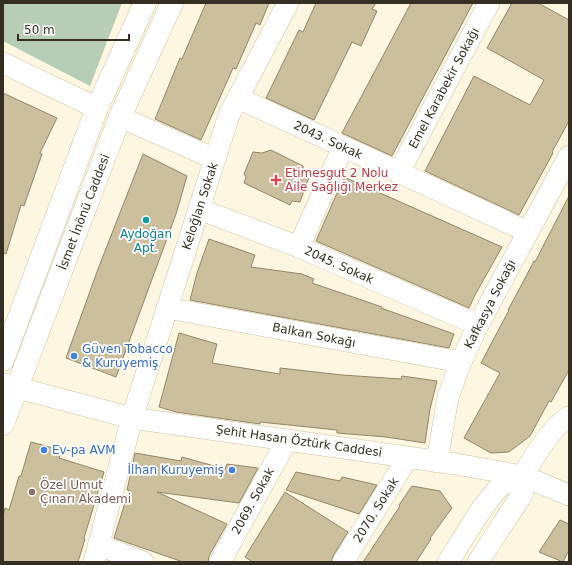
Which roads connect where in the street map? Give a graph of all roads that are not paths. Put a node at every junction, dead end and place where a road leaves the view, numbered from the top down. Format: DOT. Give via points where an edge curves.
graph roads {
  1 [pos="144,3"];
  2 [pos="172,3"];
  3 [pos="288,3"];
  4 [pos="489,3"];
  5 [pos="3,63"];
  6 [pos="238,98"];
  7 [pos="97,108"];
  8 [pos="120,117"];
  9 [pos="343,146"];
  10 [pos="569,156"];
  11 [pos="215,159"];
  12 [pos="399,172"];
  13 [pos="199,210"];
  14 [pos="528,232"];
  15 [pos="300,247"];
  16 [pos="167,308"];
  17 [pos="478,325"];
  18 [pos="3,360"];
  19 [pos="461,362"];
  20 [pos="10,386"];
  21 [pos="567,416"];
  22 [pos="132,418"];
  23 [pos="3,424"];
  24 [pos="287,440"];
  25 [pos="408,457"];
  26 [pos="438,462"];
  27 [pos="523,476"];
  28 [pos="569,495"];
  29 [pos="96,553"];
  30 [pos="143,562"];
  31 [pos="220,562"];
  32 [pos="343,562"];
  33 [pos="448,562"];
  34 [pos="478,562"];
  1 -- 7 [label="main road, İsmet İnönü Caddesi"];
  2 -- 8 [label="main road, İsmet İnönü Caddesi"];
  3 -- 6 [label="street, Keloğlan Sokak"];
  4 -- 12 [label="street, Emel Karabekir Sokağı"];
  5 -- 7 [label="street"];
  6 -- 9 [label="street, 2043. Sokak"];
  6 -- 11 [label="street, Keloğlan Sokak" via="229,115"];
  7 -- 18 [label="main road, İsmet İnönü Caddesi"];
  8 -- 11 [label="street"];
  8 -- 20 [label="main road, İsmet İnönü Caddesi"];
  9 -- 12 [label="street, 2043. Sokak"];
  9 -- 15 [label="street"];
  10 -- 14 [label="street, Kafkasya Sokağı"];
  11 -- 13 [label="street, Keloğlan Sokak"];
  12 -- 14 [label="street, 2043. Sokak"];
  13 -- 15 [label="street, 2045. Sokak"];
  13 -- 16 [label="street, Keloğlan Sokak"];
  14 -- 17 [label="street, Kafkasya Sokağı"];
  15 -- 17 [label="street, 2045. Sokak"];
  16 -- 19 [label="street, Balkan Sokağı"];
  16 -- 22 [label="street, Keloğlan Sokak"];
  17 -- 19 [label="street, Kafkasya Sokağı"];
  19 -- 26 [label="street, Kafkasya Sokağı" via="448,396"];
  20 -- 22 [label="street, Şehit Hasan Öztürk Caddesi"];
  20 -- 23 [label="main road, İsmet İnönü Caddesi"];
  21 -- 27 [label="street" via="534,456"];
  22 -- 24 [label="street, Şehit Hasan Öztürk Caddesi"];
  22 -- 29 [label="street, Keloğlan Sokak"];
  24 -- 25 [label="street, Şehit Hasan Öztürk Caddesi"];
  24 -- 31 [label="street, 2069. Sokak"];
  25 -- 26 [label="street, Şehit Hasan Öztürk Caddesi"];
  25 -- 32 [label="street, 2070. Sokak"];
  26 -- 27 [label="street, Şehit Hasan Öztürk Caddesi"];
  27 -- 28 [label="street, Şehit Hasan Öztürk Caddesi"];
  27 -- 33 [label="street" via="500,486 483,507"];
  27 -- 34 [label="street" via="523,493"];
  29 -- 30 [label="street"];
}
